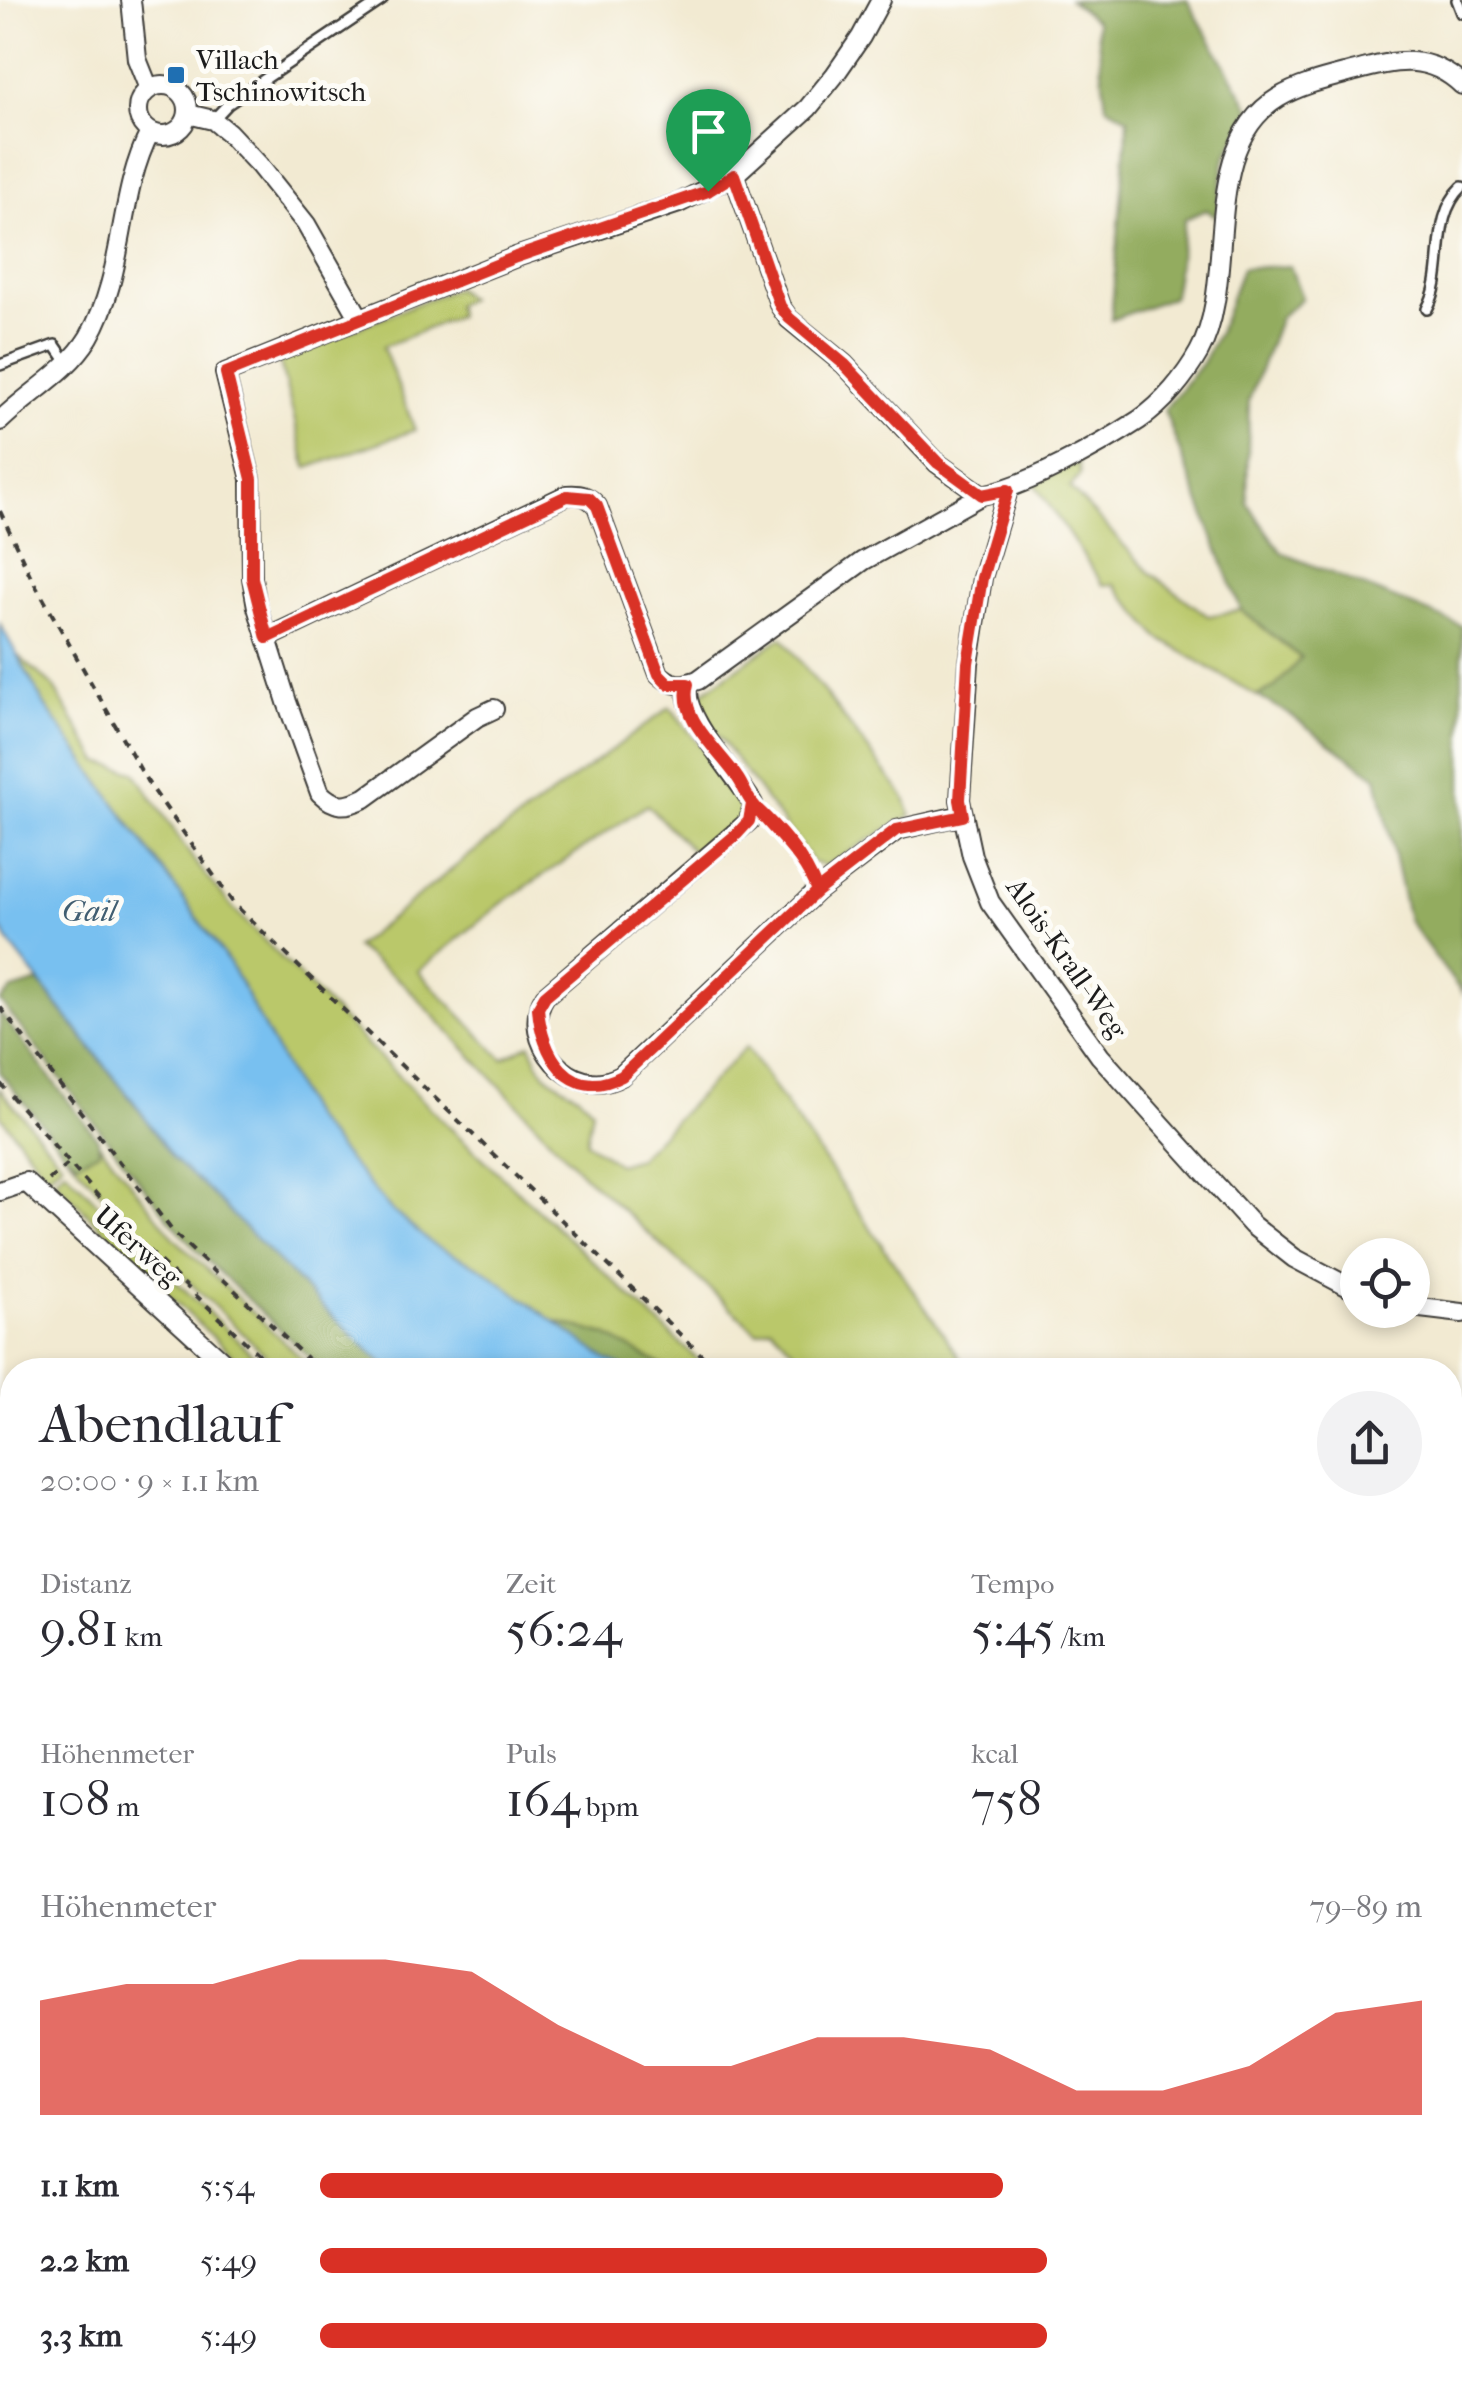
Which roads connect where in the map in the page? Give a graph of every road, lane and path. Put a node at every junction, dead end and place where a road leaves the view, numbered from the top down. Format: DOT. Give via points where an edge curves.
graph roads {
  1 [pos="130,0"];
  2 [pos="382,0"];
  3 [pos="881,0"];
  4 [pos="1457,0"];
  5 [pos="1462,13"];
  6 [pos="1462,85"];
  7 [pos="148,89"];
  8 [pos="188,114"];
  9 [pos="213,120"];
  10 [pos="150,132"];
  11 [pos="734,175"];
  12 [pos="1462,186"];
  13 [pos="1427,310"];
  14 [pos="360,319"];
  15 [pos="68,364"];
  16 [pos="0,365"];
  17 [pos="0,421"];
  18 [pos="1008,490"];
  19 [pos="982,495"];
  20 [pos="0,511"];
  21 [pos="267,638"];
  22 [pos="685,685"];
  23 [pos="494,709"];
  24 [pos="752,804"];
  25 [pos="963,816"];
  26 [pos="817,891"];
  27 [pos="0,1008"];
  28 [pos="0,1084"];
  29 [pos="0,1191"];
  30 [pos="1340,1282"];
  31 [pos="1430,1309"];
  32 [pos="1462,1313"];
  33 [pos="219,1358"];
  34 [pos="262,1358"];
  35 [pos="306,1358"];
  36 [pos="705,1358"];
  1 -- 7 [label="street" via="137,60"];
  2 -- 9 [label="lane"];
  3 -- 11 [label="street" via="808,108"];
  4 -- 5 [label="lane"];
  6 -- 18 [label="street" via="1431,64 1377,65 1302,87 1259,114 1234,160 1222,205 1218,297 1191,364 1140,419"];
  7 -- 8 [label="street" via="165,85 180,91"];
  7 -- 10 [label="street" via="138,115"];
  8 -- 9 [label="street"];
  8 -- 10 [label="street" via="178,130"];
  9 -- 14 [label="street" via="306,224"];
  10 -- 15 [label="street" via="135,161 115,276 89,338"];
  11 -- 14 [label="street" via="679,202"];
  11 -- 19 [label="street" via="789,318 844,364 938,463"];
  12 -- 13 [label="lane" via="1442,226 1441,266"];
  14 -- 21 [label="street" via="226,373 252,479 252,578"];
  15 -- 16 [label="lane" via="55,345"];
  15 -- 17 [label="street"];
  18 -- 19 [label="street"];
  18 -- 25 [label="street, Alois-Krall-Weg" via="982,578 968,663"];
  19 -- 22 [label="street" via="862,561"];
  20 -- 36 [label="path" via="147,781 234,904"];
  21 -- 22 [label="street" via="578,494 597,506 659,674 669,684"];
  21 -- 23 [label="street" via="320,792 331,803 348,806 364,798"];
  22 -- 24 [label="street" via="696,722"];
  24 -- 26 [label="lane" via="810,871"];
  24 -- 26 [label="street" via="737,834 545,996 538,1008 547,1054 561,1072 584,1081 604,1085 622,1076"];
  25 -- 26 [label="street" via="896,830"];
  25 -- 30 [label="street, Alois-Krall-Weg" via="990,902 1100,1056 1252,1226"];
  27 -- 35 [label="path" via="174,1233"];
  28 -- 34 [label="path" via="132,1236"];
  29 -- 33 [label="street, Uferweg" via="26,1182"];
  31 -- 32 [label="street"];
}
